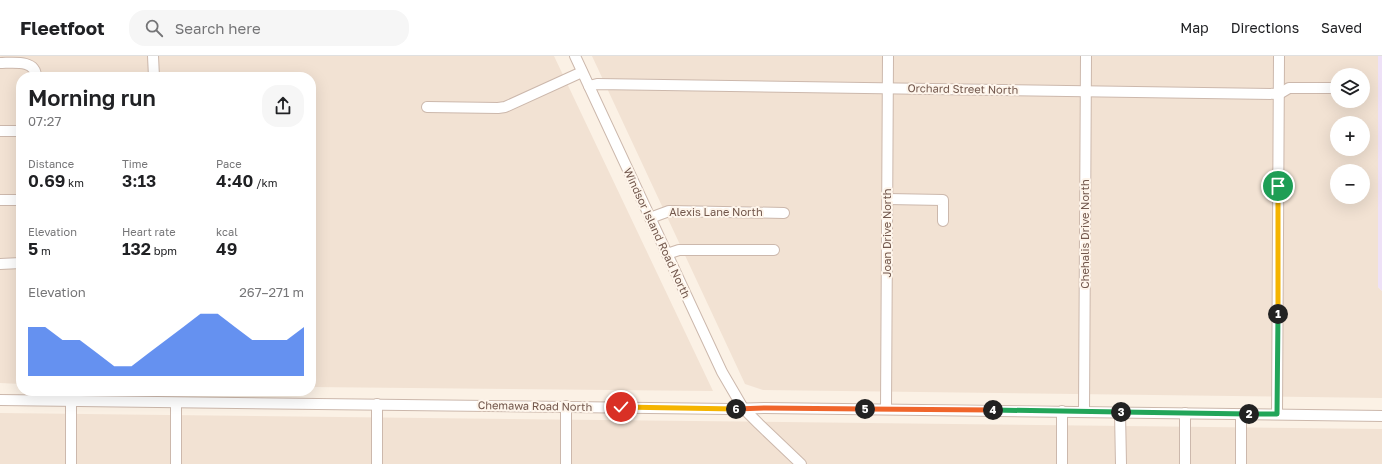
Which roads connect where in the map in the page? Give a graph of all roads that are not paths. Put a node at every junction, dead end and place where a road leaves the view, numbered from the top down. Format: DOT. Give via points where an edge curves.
graph roads {
  1 [pos="153,56"];
  2 [pos="575,56"];
  3 [pos="888,56"];
  4 [pos="1086,56"];
  5 [pos="1279,56"];
  6 [pos="0,63"];
  7 [pos="36,72"];
  8 [pos="154,72"];
  9 [pos="582,72"];
  10 [pos="589,86"];
  11 [pos="888,88"];
  12 [pos="1330,88"];
  13 [pos="1086,91"];
  14 [pos="1279,94"];
  15 [pos="427,107"];
  16 [pos="0,131"];
  17 [pos="16,131"];
  18 [pos="888,199"];
  19 [pos="0,200"];
  20 [pos="16,200"];
  21 [pos="784,213"];
  22 [pos="650,218"];
  23 [pos="943,222"];
  24 [pos="774,250"];
  25 [pos="667,254"];
  26 [pos="16,263"];
  27 [pos="0,264"];
  28 [pos="0,400"];
  29 [pos="71,402"];
  30 [pos="176,403"];
  31 [pos="377,404"];
  32 [pos="566,406"];
  33 [pos="743,408"];
  34 [pos="886,409"];
  35 [pos="1062,411"];
  36 [pos="1084,412"];
  37 [pos="1120,412"];
  38 [pos="1185,413"];
  39 [pos="1241,414"];
  40 [pos="1277,414"];
  41 [pos="1382,416"];
  42 [pos="72,464"];
  43 [pos="176,464"];
  44 [pos="377,464"];
  45 [pos="566,464"];
  46 [pos="801,464"];
  47 [pos="1062,464"];
  48 [pos="1121,464"];
  49 [pos="1185,464"];
  50 [pos="1241,464"];
  1 -- 8 [label="street"];
  2 -- 9 [label="street, Windsor Island Road North"];
  3 -- 11 [label="street, Joan Drive North"];
  4 -- 13 [label="street, Chehalis Drive North"];
  5 -- 14 [label="street"];
  6 -- 7 [label="street" via="24,63 34,68"];
  9 -- 10 [label="street, Windsor Island Road North"];
  9 -- 15 [label="street" via="498,108"];
  10 -- 11 [label="street, Orchard Street North" via="597,84"];
  10 -- 22 [label="street, Windsor Island Road North"];
  11 -- 13 [label="street, Orchard Street North"];
  11 -- 18 [label="street, Joan Drive North"];
  12 -- 14 [label="street, Orchard Street North" via="1289,88"];
  13 -- 14 [label="street, Orchard Street North"];
  13 -- 36 [label="street, Chehalis Drive North"];
  14 -- 40 [label="street"];
  16 -- 17 [label="street"];
  18 -- 23 [label="street" via="943,200"];
  18 -- 34 [label="street, Joan Drive North"];
  19 -- 20 [label="street"];
  21 -- 22 [label="street, Alexis Lane North" via="669,211"];
  22 -- 25 [label="street, Windsor Island Road North"];
  24 -- 25 [label="street" via="679,250"];
  25 -- 33 [label="street, Windsor Island Road North" via="722,372"];
  26 -- 27 [label="street"];
  28 -- 29 [label="street, Chemawa Road North"];
  29 -- 30 [label="street, Chemawa Road North"];
  29 -- 42 [label="street"];
  30 -- 31 [label="street, Chemawa Road North"];
  30 -- 43 [label="street"];
  31 -- 32 [label="street, Chemawa Road North"];
  31 -- 44 [label="street"];
  32 -- 33 [label="street, Chemawa Road North"];
  32 -- 45 [label="street"];
  33 -- 34 [label="street, Chemawa Road North"];
  33 -- 46 [label="street, Windsor Island Road North"];
  34 -- 35 [label="street, Chemawa Road North"];
  35 -- 36 [label="street, Chemawa Road North"];
  35 -- 47 [label="street"];
  36 -- 37 [label="street, Chemawa Road North"];
  37 -- 38 [label="street, Chemawa Road North"];
  37 -- 48 [label="street"];
  38 -- 39 [label="street, Chemawa Road North"];
  38 -- 49 [label="street"];
  39 -- 40 [label="street, Chemawa Road North"];
  39 -- 50 [label="street"];
  40 -- 41 [label="street, Chemawa Road North"];
}
